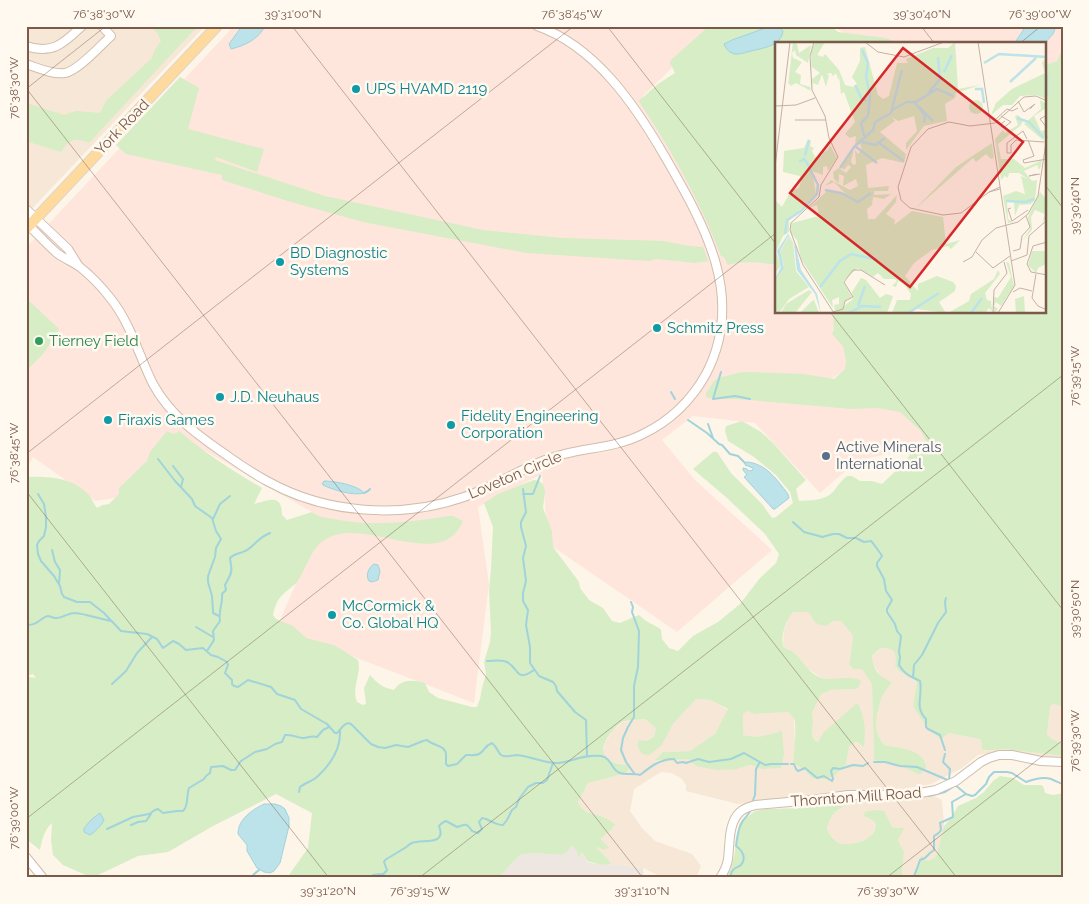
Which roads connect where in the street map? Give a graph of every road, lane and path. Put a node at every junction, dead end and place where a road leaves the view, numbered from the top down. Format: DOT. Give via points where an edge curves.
graph roads {
  1 [pos="82,26"];
  2 [pos="102,26"];
  3 [pos="217,26"];
  4 [pos="538,26"];
  5 [pos="26,46"];
  6 [pos="26,64"];
  7 [pos="26,209"];
  8 [pos="29,224"];
  9 [pos="1063,762"];
  10 [pos="26,858"];
  11 [pos="44,878"];
  12 [pos="720,878"];
  1 -- 5 [label="street" via="58,46 41,49"];
  2 -- 6 [label="street" via="111,36 71,71 59,73"];
  3 -- 8 [label="main road, York Road"];
  4 -- 8 [label="street, Loveton Circle" via="557,34 582,52 634,108 693,207 706,236 722,290 720,337 702,382 666,421 632,439 549,458 467,496 408,510 344,508 288,491 256,475 178,419 154,384 116,305 79,266 57,253"];
  7 -- 8 [label="street, Loveton Circle"];
  9 -- 12 [label="street, Thornton Mill Road" via="999,755 981,762 956,781 936,790 900,796 848,795 755,805 735,818 728,859"];
  10 -- 11 [label="street"];
}
